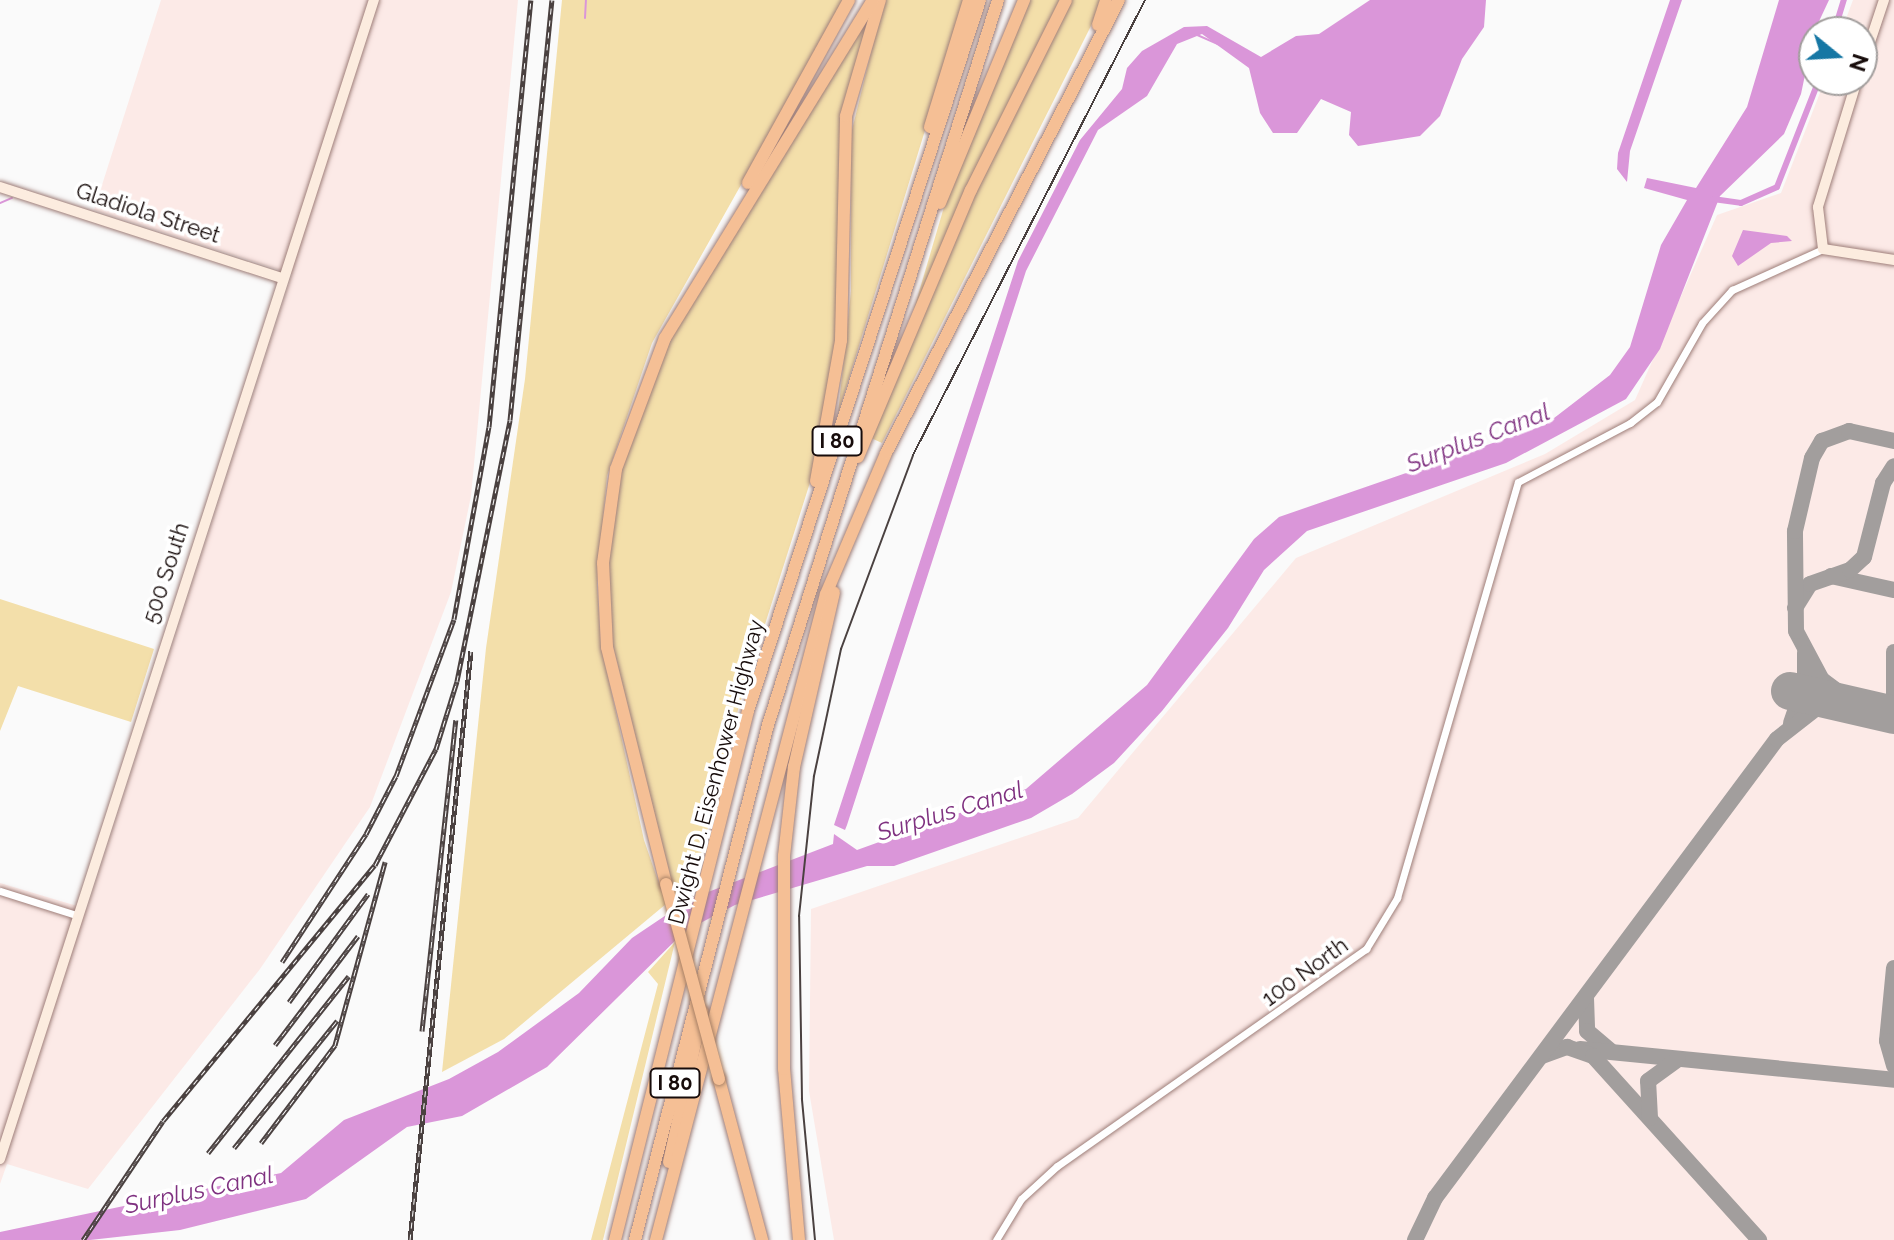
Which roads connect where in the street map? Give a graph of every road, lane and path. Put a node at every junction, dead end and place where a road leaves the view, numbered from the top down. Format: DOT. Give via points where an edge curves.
graph roads {
  1 [pos="374,0"];
  2 [pos="849,0"];
  3 [pos="866,0"];
  4 [pos="873,0"];
  5 [pos="880,0"];
  6 [pos="969,0"];
  7 [pos="980,0"];
  8 [pos="998,0"];
  9 [pos="1024,0"];
  10 [pos="1066,0"];
  11 [pos="1106,0"];
  12 [pos="1119,0"];
  13 [pos="1071,87"];
  14 [pos="1853,96"];
  15 [pos="811,97"];
  16 [pos="0,187"];
  17 [pos="1818,222"];
  18 [pos="1823,249"];
  19 [pos="1845,250"];
  20 [pos="1894,260"];
  21 [pos="894,268"];
  22 [pos="282,278"];
  23 [pos="901,299"];
  24 [pos="643,385"];
  25 [pos="886,453"];
  26 [pos="829,526"];
  27 [pos="795,568"];
  28 [pos="0,891"];
  29 [pos="76,915"];
  30 [pos="715,926"];
  31 [pos="644,1126"];
  32 [pos="0,1159"];
  33 [pos="607,1240"];
  34 [pos="615,1240"];
  35 [pos="635,1240"];
  36 [pos="654,1240"];
  37 [pos="762,1240"];
  38 [pos="799,1240"];
  39 [pos="996,1240"];
  1 -- 22 [label="street, 500 South"];
  2 -- 24 [label="highway" via="659,340"];
  3 -- 15 [label="highway"];
  4 -- 15 [label="highway"];
  5 -- 27 [label="highway" via="846,116 839,353"];
  6 -- 21 [label="highway" via="900,226"];
  7 -- 21 [label="highway, Dwight D. Eisenhower Highway / I 80"];
  8 -- 23 [label="highway, Dwight D. Eisenhower Highway / I 80"];
  9 -- 23 [label="highway"];
  10 -- 26 [label="highway" via="971,190"];
  11 -- 13 [label="highway"];
  12 -- 13 [label="highway"];
  13 -- 25 [label="highway"];
  14 -- 17 [label="street"];
  15 -- 24 [label="highway"];
  16 -- 22 [label="street, Gladiola Street"];
  17 -- 18 [label="street"];
  17 -- 19 [label="street"];
  18 -- 19 [label="street"];
  18 -- 39 [label="street, 100 North" via="1756,274 1723,297 1646,412 1518,482 1384,926 1343,971 1057,1166 1021,1199"];
  19 -- 20 [label="street"];
  21 -- 27 [label="highway, Dwight D. Eisenhower Highway / I 80"];
  22 -- 29 [label="street, 500 South"];
  23 -- 26 [label="highway, Dwight D. Eisenhower Highway / I 80"];
  24 -- 37 [label="highway, bridge" via="612,489 604,605 615,688"];
  25 -- 36 [label="highway" via="821,608"];
  25 -- 38 [label="highway" via="814,666 784,856 784,1069"];
  26 -- 30 [label="highway, Dwight D. Eisenhower Highway / I 80"];
  27 -- 31 [label="highway, Dwight D. Eisenhower Highway / I 80" via="748,711"];
  28 -- 29 [label="street"];
  29 -- 32 [label="street, 500 South"];
  30 -- 35 [label="highway, Dwight D. Eisenhower Highway / I 80"];
  30 -- 36 [label="highway" via="712,968"];
  31 -- 33 [label="highway"];
  31 -- 34 [label="highway, Dwight D. Eisenhower Highway / I 80"];
}
